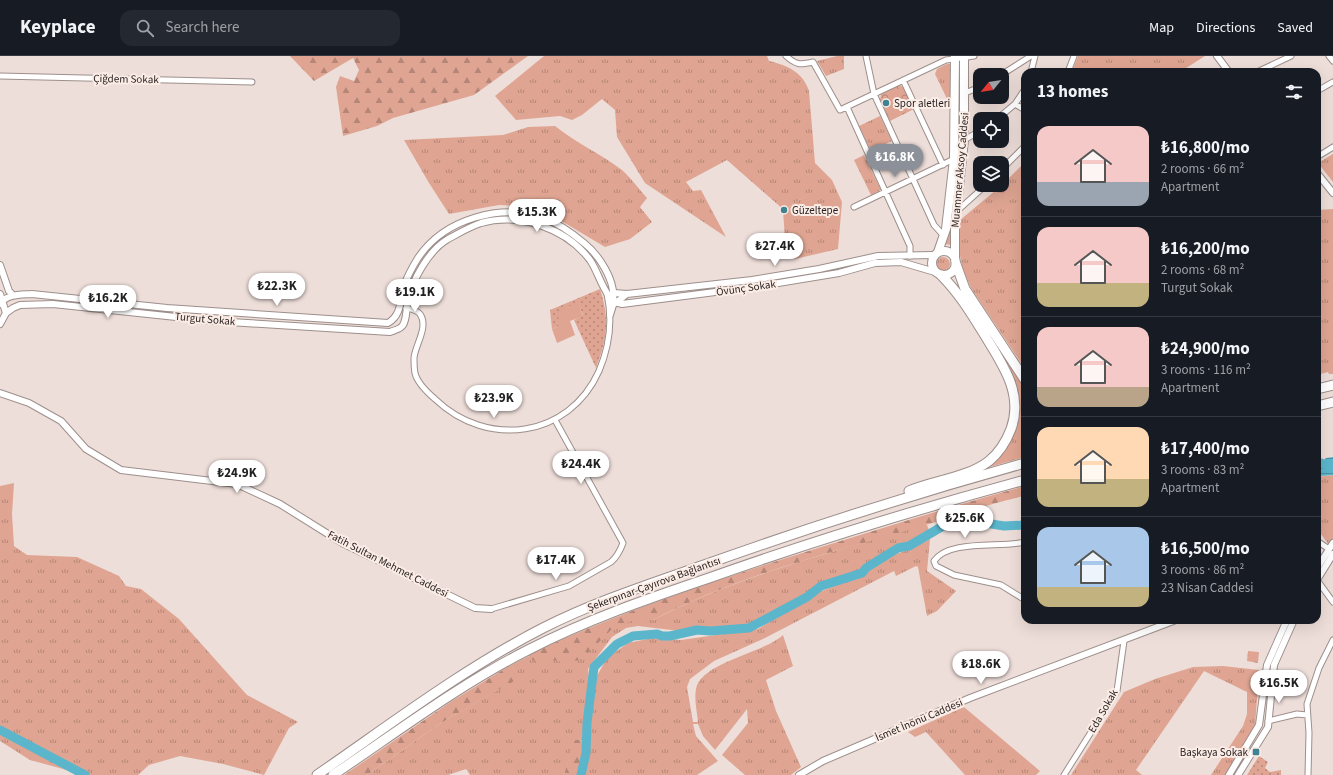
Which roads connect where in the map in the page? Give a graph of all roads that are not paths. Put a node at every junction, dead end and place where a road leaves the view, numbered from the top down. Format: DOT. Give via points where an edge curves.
graph roads {
  1 [pos="786,56"];
  2 [pos="866,56"];
  3 [pos="974,56"];
  4 [pos="1031,56"];
  5 [pos="1036,56"];
  6 [pos="1074,56"];
  7 [pos="1217,56"];
  8 [pos="1291,56"];
  9 [pos="1329,56"];
  10 [pos="955,57"];
  11 [pos="964,57"];
  12 [pos="813,59"];
  13 [pos="1333,61"];
  14 [pos="1032,68"];
  15 [pos="1070,68"];
  16 [pos="1226,68"];
  17 [pos="1265,68"];
  18 [pos="1009,70"];
  19 [pos="0,76"];
  20 [pos="903,80"];
  21 [pos="252,82"];
  22 [pos="1333,82"];
  23 [pos="1321,89"];
  24 [pos="973,90"];
  25 [pos="965,93"];
  26 [pos="874,94"];
  27 [pos="1021,95"];
  28 [pos="1015,104"];
  29 [pos="847,107"];
  30 [pos="1021,108"];
  31 [pos="1005,112"];
  32 [pos="973,135"];
  33 [pos="964,140"];
  34 [pos="1333,147"];
  35 [pos="1021,150"];
  36 [pos="1321,154"];
  37 [pos="954,158"];
  38 [pos="1009,162"];
  39 [pos="943,165"];
  40 [pos="1321,178"];
  41 [pos="913,179"];
  42 [pos="886,192"];
  43 [pos="978,192"];
  44 [pos="1333,193"];
  45 [pos="854,207"];
  46 [pos="956,212"];
  47 [pos="944,236"];
  48 [pos="936,254"];
  49 [pos="910,256"];
  50 [pos="956,262"];
  51 [pos="0,265"];
  52 [pos="938,274"];
  53 [pos="614,293"];
  54 [pos="0,294"];
  55 [pos="607,294"];
  56 [pos="627,294"];
  57 [pos="10,295"];
  58 [pos="613,301"];
  59 [pos="1,303"];
  60 [pos="167,308"];
  61 [pos="406,308"];
  62 [pos="7,311"];
  63 [pos="165,315"];
  64 [pos="610,315"];
  65 [pos="390,322"];
  66 [pos="0,324"];
  67 [pos="394,330"];
  68 [pos="1021,374"];
  69 [pos="1333,385"];
  70 [pos="1321,387"];
  71 [pos="0,393"];
  72 [pos="1333,402"];
  73 [pos="1321,405"];
  74 [pos="555,420"];
  75 [pos="1021,464"];
  76 [pos="1021,481"];
  77 [pos="852,514"];
  78 [pos="1021,543"];
  79 [pos="1333,543"];
  80 [pos="1321,544"];
  81 [pos="1331,552"];
  82 [pos="1321,563"];
  83 [pos="1321,572"];
  84 [pos="1321,586"];
  85 [pos="1021,597"];
  86 [pos="1333,602"];
  87 [pos="491,609"];
  88 [pos="1166,624"];
  89 [pos="1285,624"];
  90 [pos="1292,624"];
  91 [pos="1333,640"];
  92 [pos="1124,641"];
  93 [pos="1307,715"];
  94 [pos="1268,721"];
  95 [pos="317,775"];
  96 [pos="333,775"];
  97 [pos="799,775"];
  98 [pos="1064,775"];
  99 [pos="1229,775"];
  100 [pos="1238,775"];
  101 [pos="1308,775"];
  1 -- 12 [label="street" via="799,65"];
  2 -- 26 [label="street"];
  3 -- 11 [label="street"];
  4 -- 18 [label="street"];
  5 -- 14 [label="street"];
  6 -- 15 [label="street"];
  7 -- 16 [label="street"];
  8 -- 17 [label="street"];
  9 -- 13 [label="street"];
  10 -- 11 [label="street"];
  10 -- 20 [label="street"];
  10 -- 37 [label="main road"];
  11 -- 25 [label="main road, Muammer Aksoy Caddesi"];
  12 -- 29 [label="street" via="840,110"];
  19 -- 21 [label="street, Çiğdem Sokak"];
  20 -- 26 [label="street"];
  20 -- 39 [label="street"];
  22 -- 23 [label="street"];
  24 -- 25 [label="street"];
  25 -- 33 [label="main road, Muammer Aksoy Caddesi"];
  26 -- 29 [label="street"];
  26 -- 41 [label="street"];
  27 -- 28 [label="street"];
  28 -- 30 [label="street"];
  28 -- 31 [label="street"];
  29 -- 42 [label="street"];
  32 -- 33 [label="street"];
  33 -- 46 [label="main road, Muammer Aksoy Caddesi"];
  34 -- 36 [label="street"];
  35 -- 38 [label="street"];
  37 -- 39 [label="street"];
  37 -- 47 [label="main road"];
  39 -- 41 [label="street"];
  40 -- 44 [label="street"];
  41 -- 42 [label="street"];
  41 -- 47 [label="street" via="934,225"];
  42 -- 45 [label="street"];
  42 -- 49 [label="street" via="910,246"];
  43 -- 46 [label="street"];
  46 -- 50 [label="main road, Muammer Aksoy Caddesi"];
  47 -- 48 [label="main road"];
  48 -- 49 [label="street, Övünç Sokak"];
  48 -- 50 [label="main road" via="944,251 950,253"];
  48 -- 52 [label="main road" via="931,265"];
  49 -- 56 [label="street, Övünç Sokak" via="878,256 752,280"];
  50 -- 52 [label="main road" via="953,272"];
  50 -- 68 [label="highway" via="965,289"];
  51 -- 57 [label="street"];
  52 -- 58 [label="street, Övünç Sokak" via="901,262 875,263 839,273 754,287 622,304"];
  52 -- 77 [label="highway" via="959,295 1006,369 1015,396 1013,422 1001,449 988,462"];
  53 -- 56 [label="street, Övünç Sokak"];
  53 -- 58 [label="street"];
  53 -- 65 [label="street" via="601,263 587,245 569,230 545,218 520,213 491,213 465,221 438,237 419,258 405,284 399,311"];
  54 -- 59 [label="street"];
  55 -- 58 [label="street"];
  55 -- 61 [label="street" via="600,276 578,247 554,230 515,220 482,223 445,241 422,266 412,286"];
  55 -- 64 [label="street"];
  56 -- 64 [label="street" via="613,305"];
  57 -- 59 [label="street"];
  57 -- 60 [label="street, Turgut Sokak" via="55,296"];
  57 -- 62 [label="street"];
  59 -- 62 [label="street"];
  60 -- 63 [label="street"];
  60 -- 65 [label="street, Turgut Sokak"];
  61 -- 67 [label="street, Turgut Sokak" via="404,325"];
  61 -- 74 [label="street" via="420,314 423,323 414,357 416,374 435,400 460,418 498,429 528,429"];
  62 -- 63 [label="street, Turgut Sokak" via="20,305 53,304"];
  62 -- 66 [label="street"];
  63 -- 67 [label="street, Turgut Sokak" via="214,321 390,332"];
  64 -- 74 [label="street" via="610,335 606,354 589,391 577,404"];
  65 -- 67 [label="street"];
  69 -- 70 [label="highway"];
  71 -- 87 [label="street, Fatih Sultan Mehmet Caddesi" via="28,403 61,421 86,449 121,470 237,484 280,504 344,544 476,608"];
  72 -- 73 [label="highway"];
  74 -- 87 [label="street" via="623,543 621,550 616,558 569,586"];
  75 -- 77 [label="highway, Şekerpınar-Çayırova Bağlantısı"];
  76 -- 96 [label="highway, Şekerpınar-Çayırova Bağlantısı" via="764,559 576,627 483,674"];
  77 -- 95 [label="highway, Şekerpınar-Çayırova Bağlantısı" via="596,604 545,627 448,684"];
  78 -- 85 [label="street" via="1011,546 953,548 938,554 934,560 936,566 954,575 1001,585"];
  79 -- 81 [label="street"];
  80 -- 81 [label="street"];
  81 -- 82 [label="street"];
  81 -- 83 [label="street"];
  84 -- 86 [label="street"];
  88 -- 92 [label="street, İsmet İnönü Caddesi"];
  89 -- 99 [label="street" via="1267,665 1259,725"];
  90 -- 94 [label="street" via="1274,665"];
  91 -- 93 [label="street" via="1319,668 1307,704"];
  92 -- 97 [label="street, İsmet İnönü Caddesi" via="970,698 824,761"];
  92 -- 98 [label="street, Eda Sokak" via="1117,691"];
  93 -- 94 [label="street" via="1297,714"];
  93 -- 101 [label="street"];
  94 -- 100 [label="street" via="1261,739"];
}
